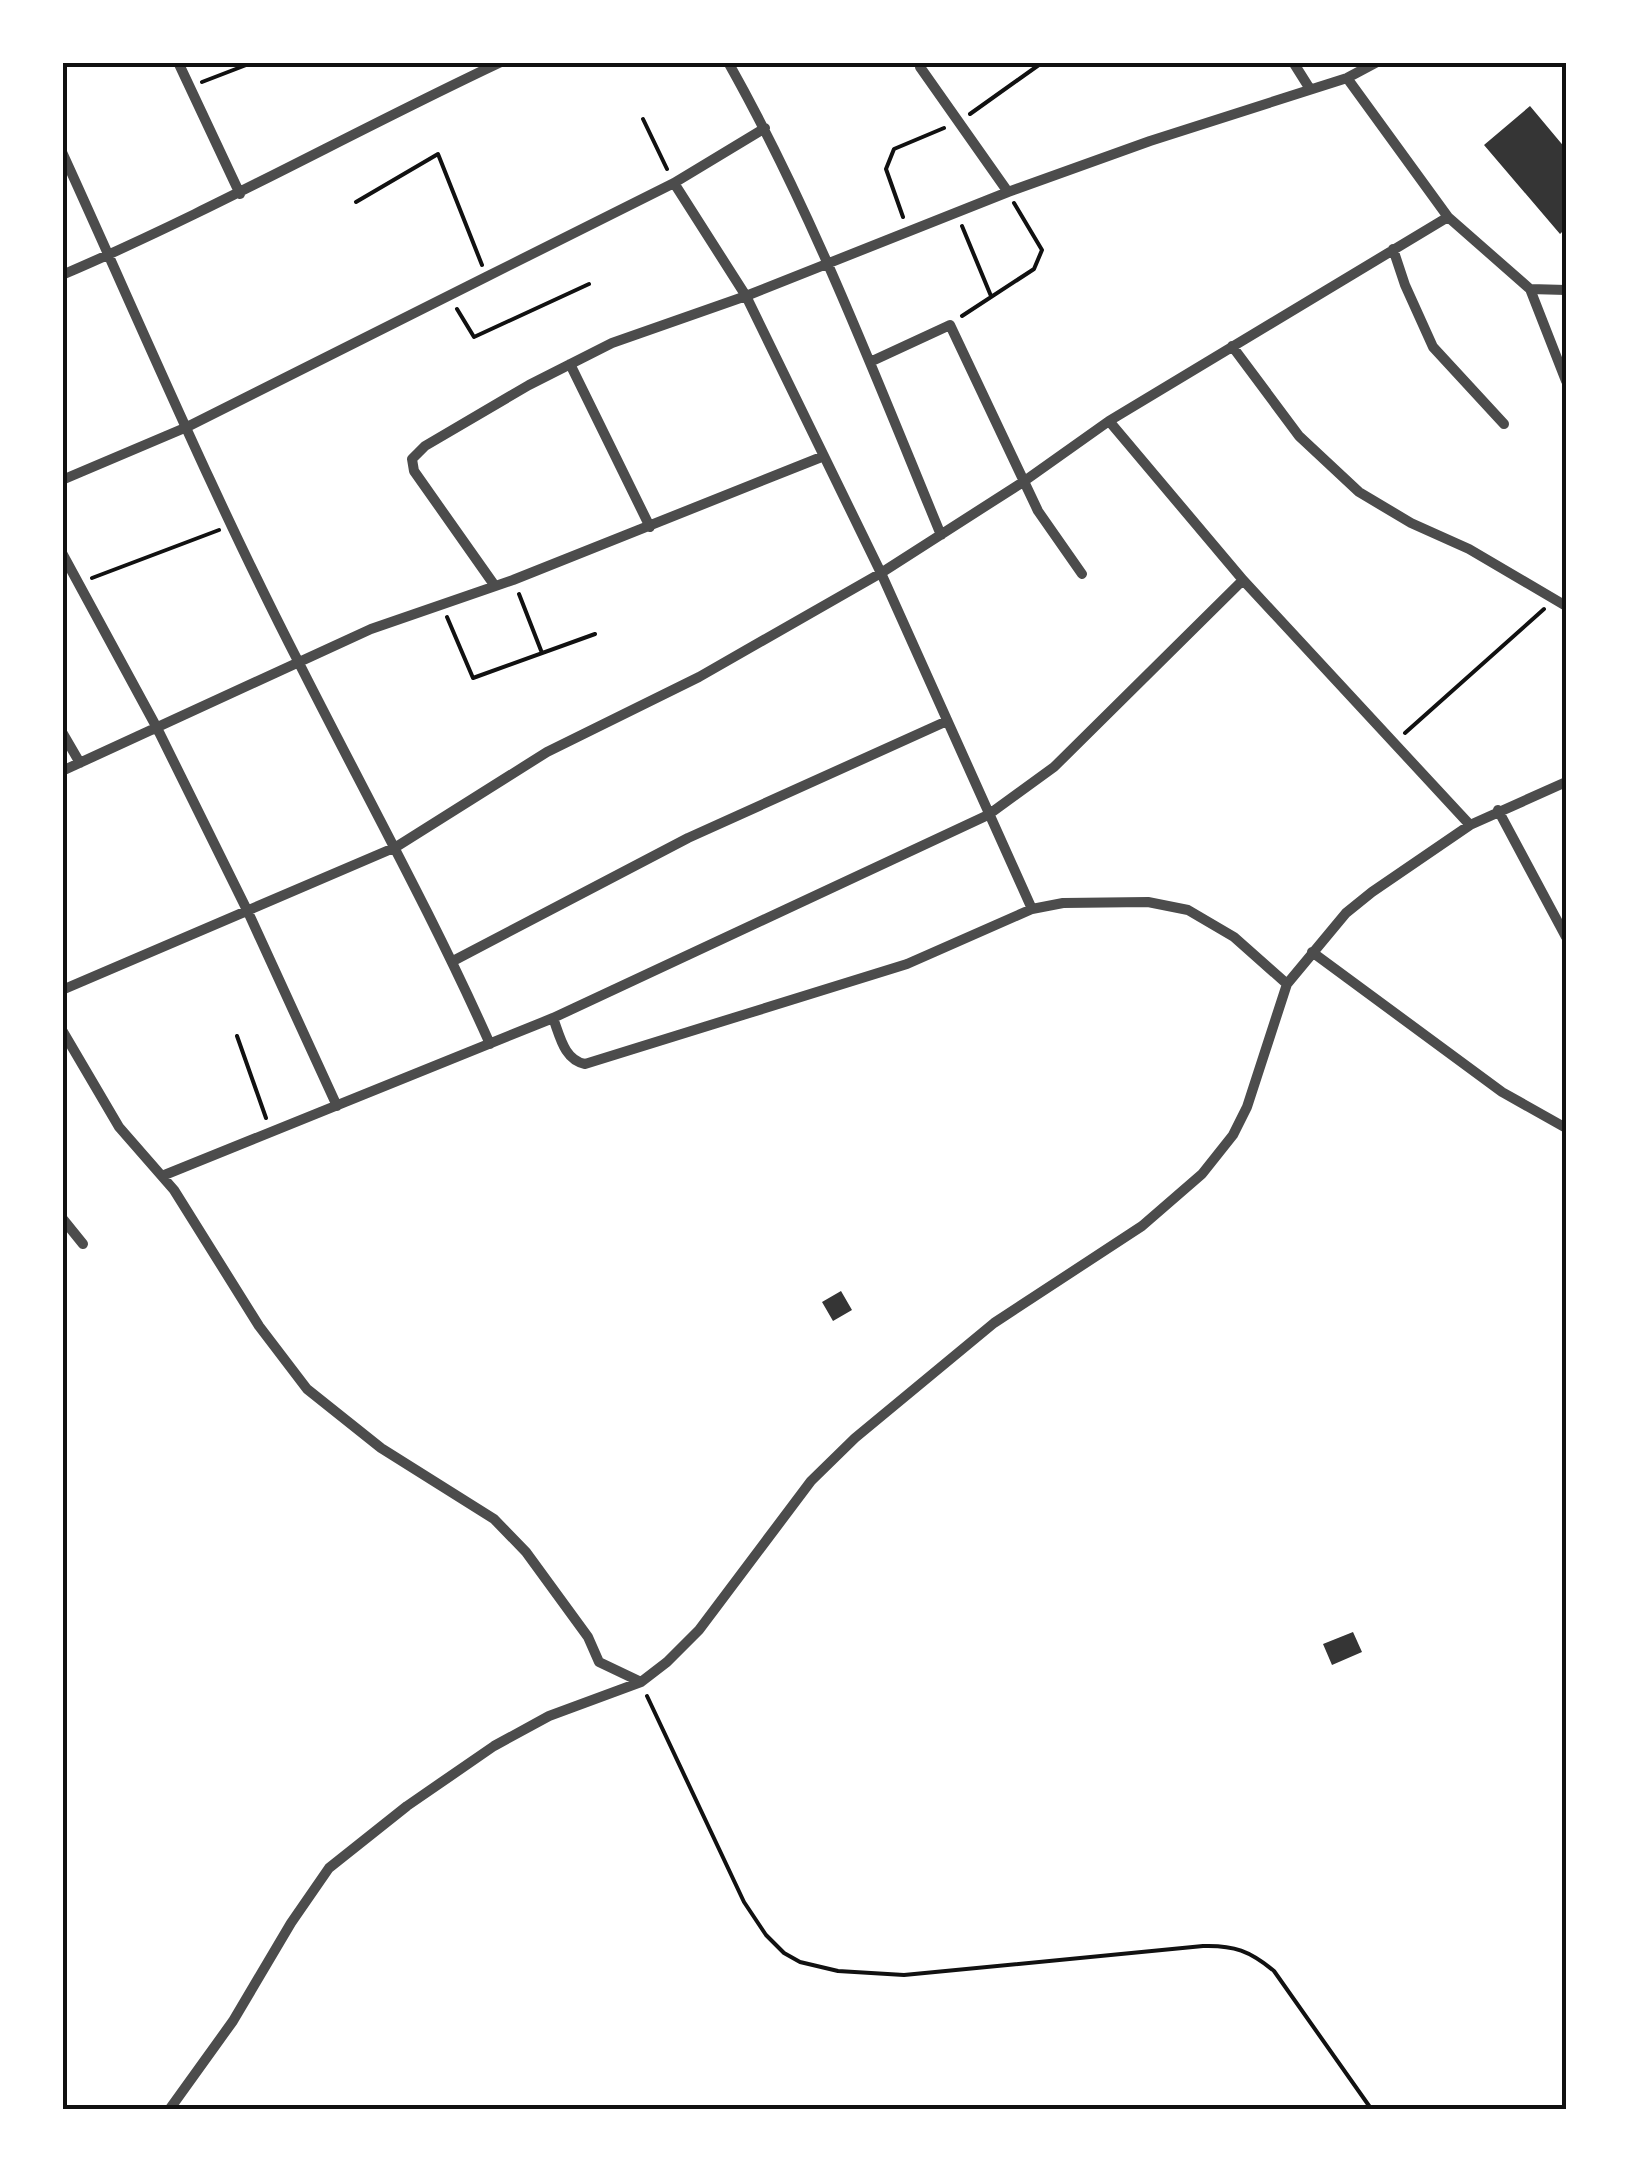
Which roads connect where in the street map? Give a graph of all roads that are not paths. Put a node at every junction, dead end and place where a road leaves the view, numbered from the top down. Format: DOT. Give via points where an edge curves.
graph roads {
  1 [pos="178,62"];
  2 [pos="502,62"];
  3 [pos="728,62"];
  4 [pos="1292,62"];
  5 [pos="1376,62"];
  6 [pos="920,68"];
  7 [pos="1347,78"];
  8 [pos="1310,89"];
  9 [pos="765,128"];
  10 [pos="62,152"];
  11 [pos="674,183"];
  12 [pos="1008,192"];
  13 [pos="240,194"];
  14 [pos="1448,217"];
  15 [pos="1393,249"];
  16 [pos="109,255"];
  17 [pos="825,264"];
  18 [pos="62,275"];
  19 [pos="1530,289"];
  20 [pos="1566,290"];
  21 [pos="746,296"];
  22 [pos="1232,346"];
  23 [pos="870,362"];
  24 [pos="570,364"];
  25 [pos="1566,381"];
  26 [pos="1109,421"];
  27 [pos="1504,424"];
  28 [pos="187,427"];
  29 [pos="824,456"];
  30 [pos="62,480"];
  31 [pos="1023,482"];
  32 [pos="650,527"];
  33 [pos="941,535"];
  34 [pos="62,552"];
  35 [pos="881,573"];
  36 [pos="1082,574"];
  37 [pos="1243,580"];
  38 [pos="495,586"];
  39 [pos="1566,606"];
  40 [pos="298,662"];
  41 [pos="947,721"];
  42 [pos="158,728"];
  43 [pos="62,732"];
  44 [pos="80,763"];
  45 [pos="62,771"];
  46 [pos="1566,782"];
  47 [pos="1498,810"];
  48 [pos="988,815"];
  49 [pos="1470,825"];
  50 [pos="396,847"];
  51 [pos="1032,909"];
  52 [pos="248,912"];
  53 [pos="1566,937"];
  54 [pos="1312,952"];
  55 [pos="453,961"];
  56 [pos="1287,984"];
  57 [pos="62,990"];
  58 [pos="553,1018"];
  59 [pos="62,1030"];
  60 [pos="490,1044"];
  61 [pos="337,1106"];
  62 [pos="1564,1125"];
  63 [pos="162,1176"];
  64 [pos="62,1218"];
  65 [pos="83,1244"];
  66 [pos="641,1682"];
  67 [pos="169,2110"];
  1 -- 13 [label="street"];
  2 -- 13 [label="street"];
  3 -- 9 [label="street"];
  4 -- 8 [label="street"];
  5 -- 7 [label="street"];
  6 -- 12 [label="street"];
  7 -- 8 [label="street"];
  7 -- 14 [label="street"];
  8 -- 12 [label="street"];
  9 -- 11 [label="street"];
  9 -- 17 [label="street"];
  10 -- 16 [label="street"];
  11 -- 21 [label="street"];
  11 -- 28 [label="street"];
  12 -- 17 [label="street"];
  13 -- 16 [label="street"];
  14 -- 15 [label="street"];
  14 -- 19 [label="street"];
  15 -- 22 [label="street"];
  15 -- 27 [label="street" via="1433,347"];
  16 -- 18 [label="street"];
  16 -- 28 [label="street"];
  17 -- 21 [label="street"];
  17 -- 23 [label="street"];
  19 -- 20 [label="street"];
  19 -- 25 [label="street"];
  21 -- 24 [label="street"];
  21 -- 29 [label="street"];
  22 -- 26 [label="street"];
  22 -- 39 [label="street" via="1300,436 1359,492"];
  23 -- 31 [label="street" via="950,324"];
  23 -- 33 [label="street"];
  24 -- 32 [label="street"];
  24 -- 38 [label="street" via="412,459 414,472"];
  26 -- 31 [label="street"];
  26 -- 37 [label="street"];
  28 -- 30 [label="street"];
  28 -- 40 [label="street"];
  29 -- 32 [label="street"];
  29 -- 35 [label="street"];
  31 -- 33 [label="street"];
  31 -- 36 [label="street"];
  32 -- 38 [label="street"];
  33 -- 35 [label="street"];
  34 -- 42 [label="street"];
  35 -- 41 [label="street"];
  35 -- 50 [label="street" via="716,668 547,752"];
  37 -- 48 [label="street" via="1054,767"];
  37 -- 49 [label="street"];
  38 -- 40 [label="street"];
  40 -- 42 [label="street"];
  40 -- 50 [label="street"];
  41 -- 48 [label="street"];
  41 -- 55 [label="street" via="688,838"];
  42 -- 44 [label="street"];
  42 -- 52 [label="street"];
  43 -- 44 [label="street"];
  44 -- 45 [label="street"];
  46 -- 47 [label="street"];
  47 -- 49 [label="street"];
  47 -- 53 [label="street"];
  48 -- 51 [label="street"];
  48 -- 58 [label="street"];
  49 -- 54 [label="street" via="1372,892"];
  50 -- 52 [label="street"];
  50 -- 55 [label="street"];
  51 -- 56 [label="street" via="1103,901 1188,910 1234,937"];
  51 -- 58 [label="street" via="907,964 584,1064 568,1056"];
  52 -- 57 [label="street"];
  52 -- 61 [label="street"];
  54 -- 56 [label="street"];
  54 -- 62 [label="street" via="1502,1092"];
  55 -- 60 [label="street"];
  56 -- 66 [label="street" via="1247,1107 1202,1174 1142,1226 994,1324 855,1438 812,1481 699,1630"];
  58 -- 60 [label="street"];
  59 -- 63 [label="street" via="120,1127"];
  60 -- 61 [label="street"];
  61 -- 63 [label="street"];
  63 -- 66 [label="street" via="307,1389 381,1448 494,1519 526,1552 600,1662"];
  64 -- 65 [label="street"];
  66 -- 67 [label="street" via="549,1716 494,1746 329,1868"];
}
